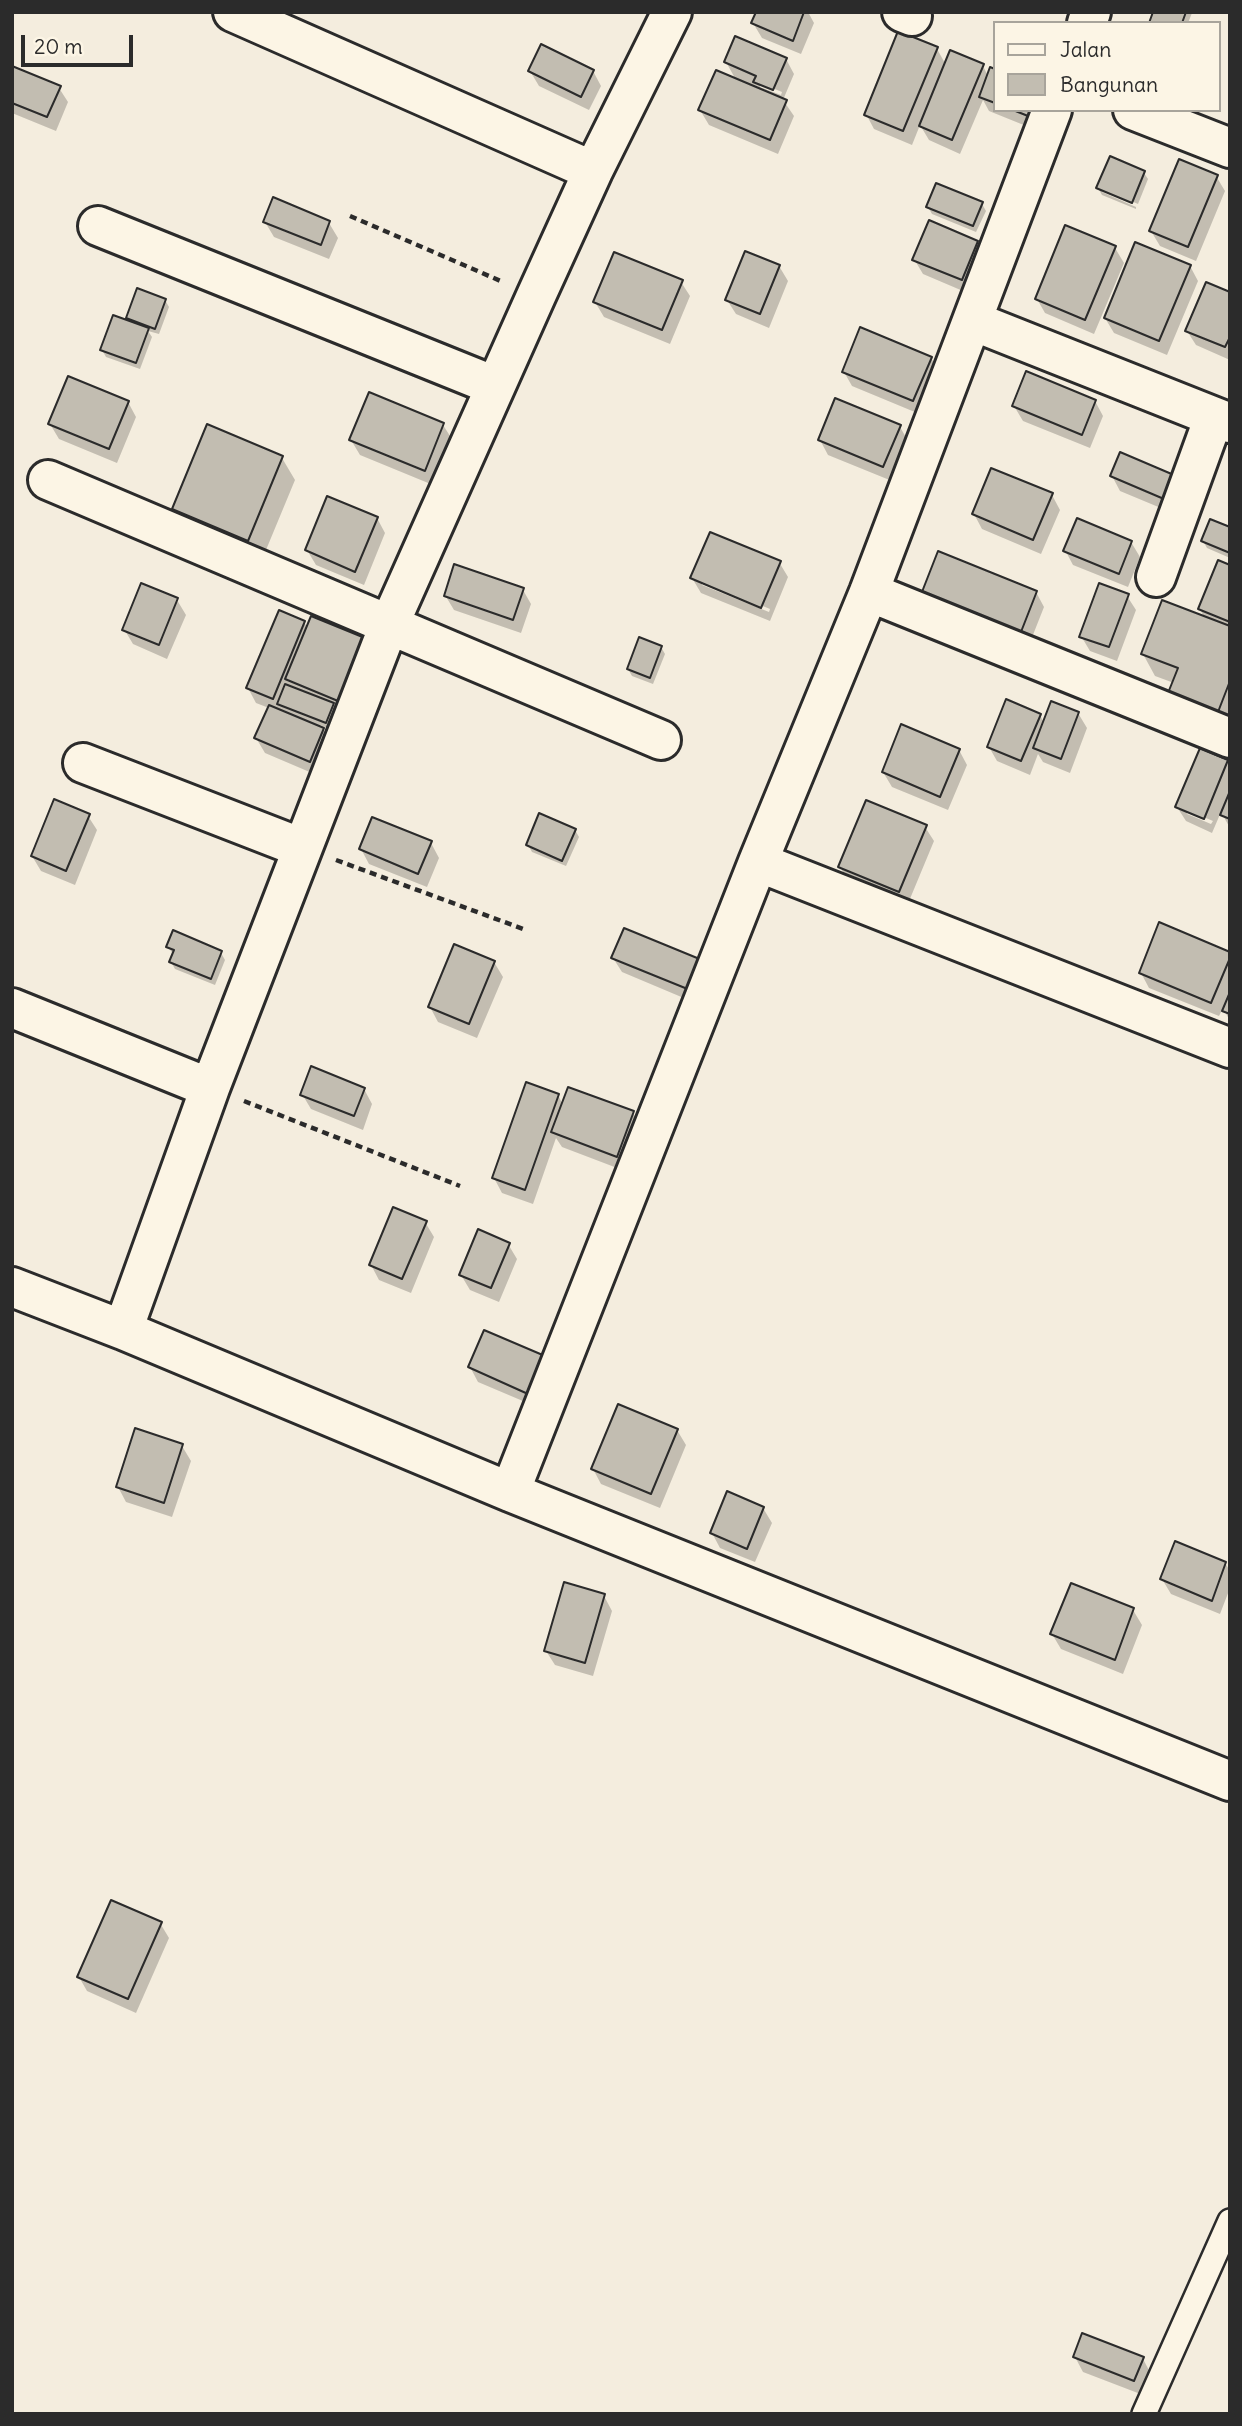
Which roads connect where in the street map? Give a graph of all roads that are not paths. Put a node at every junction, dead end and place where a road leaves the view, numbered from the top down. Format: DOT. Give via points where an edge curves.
graph roads {
  1 [pos="233,12"];
  2 [pos="672,12"];
  3 [pos="1051,112"];
  4 [pos="1138,112"];
  5 [pos="1230,148"];
  6 [pos="593,171"];
  7 [pos="98,226"];
  8 [pos="973,321"];
  9 [pos="495,386"];
  10 [pos="1222,420"];
  11 [pos="48,480"];
  12 [pos="1156,577"];
  13 [pos="869,592"];
  14 [pos="389,625"];
  15 [pos="1230,738"];
  16 [pos="661,740"];
  17 [pos="83,763"];
  18 [pos="302,848"];
  19 [pos="758,862"];
  20 [pos="12,1008"];
  21 [pos="1230,1048"];
  22 [pos="210,1088"];
  23 [pos="12,1287"];
  24 [pos="123,1330"];
  25 [pos="510,1492"];
  26 [pos="1230,1781"];
  27 [pos="1230,2221"];
  28 [pos="1144,2414"];
  1 -- 6 [label="street"];
  2 -- 6 [label="street"];
  3 -- 8 [label="street"];
  4 -- 5 [label="street"];
  6 -- 9 [label="street"];
  7 -- 9 [label="street"];
  8 -- 10 [label="street"];
  8 -- 13 [label="street"];
  9 -- 14 [label="street"];
  10 -- 12 [label="street"];
  11 -- 14 [label="street"];
  13 -- 15 [label="street"];
  13 -- 19 [label="street"];
  14 -- 16 [label="street"];
  14 -- 18 [label="street"];
  17 -- 18 [label="street"];
  18 -- 22 [label="street"];
  19 -- 21 [label="street"];
  19 -- 25 [label="street"];
  20 -- 22 [label="street"];
  22 -- 24 [label="street"];
  23 -- 24 [label="street"];
  24 -- 25 [label="street"];
  25 -- 26 [label="street"];
  27 -- 28 [label="lane"];
}
